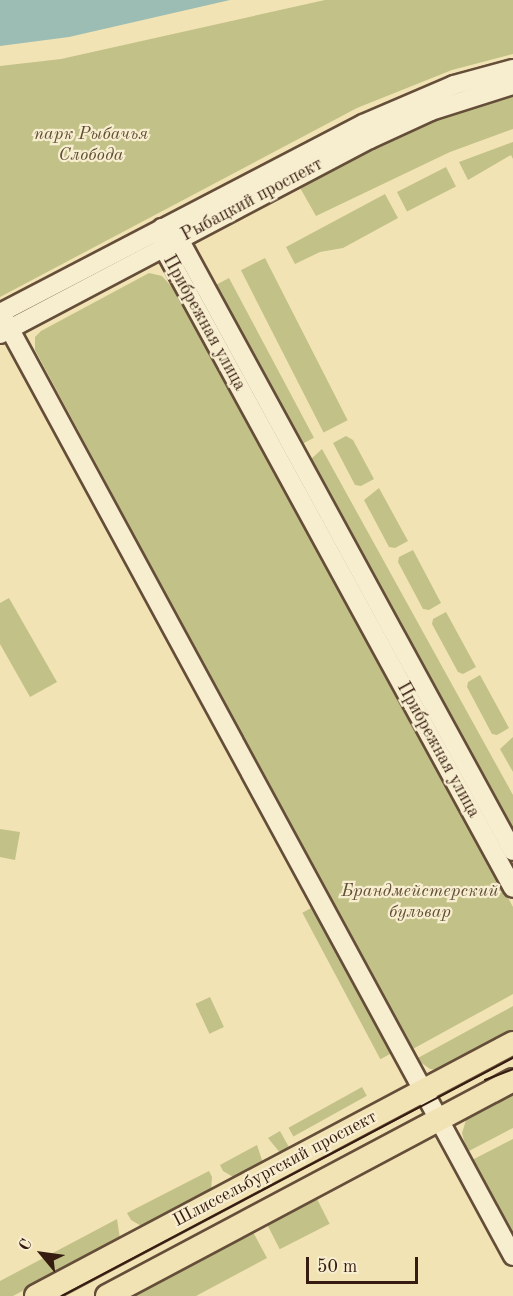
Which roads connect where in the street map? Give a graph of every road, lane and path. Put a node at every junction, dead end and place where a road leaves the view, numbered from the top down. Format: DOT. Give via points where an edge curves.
graph roads {
  1 [pos="513,69"];
  2 [pos="513,85"];
  3 [pos="162,228"];
  4 [pos="171,243"];
  5 [pos="0,313"];
  6 [pos="5,332"];
  7 [pos="513,851"];
  8 [pos="513,888"];
  9 [pos="513,1043"];
  10 [pos="513,1080"];
  11 [pos="424,1090"];
  12 [pos="439,1119"];
  13 [pos="513,1256"];
  14 [pos="36,1296"];
  15 [pos="107,1296"];
  1 -- 3 [label="street, Рыбацкий проспект" via="425,96"];
  2 -- 4 [label="street, Рыбацкий проспект" via="441,107 370,139"];
  3 -- 4 [label="street, Прибрежная улица"];
  3 -- 5 [label="street, Рыбацкий проспект"];
  4 -- 6 [label="street, Рыбацкий проспект"];
  4 -- 7 [label="street, Прибрежная улица"];
  4 -- 8 [label="street, Прибрежная улица"];
  5 -- 6 [label="street"];
  6 -- 11 [label="street"];
  9 -- 11 [label="main road, Шлиссельбургский проспект"];
  10 -- 12 [label="main road, Шлиссельбургский проспект"];
  11 -- 12 [label="street"];
  11 -- 14 [label="main road, Шлиссельбургский проспект"];
  12 -- 13 [label="street"];
  12 -- 15 [label="main road, Шлиссельбургский проспект"];
}
